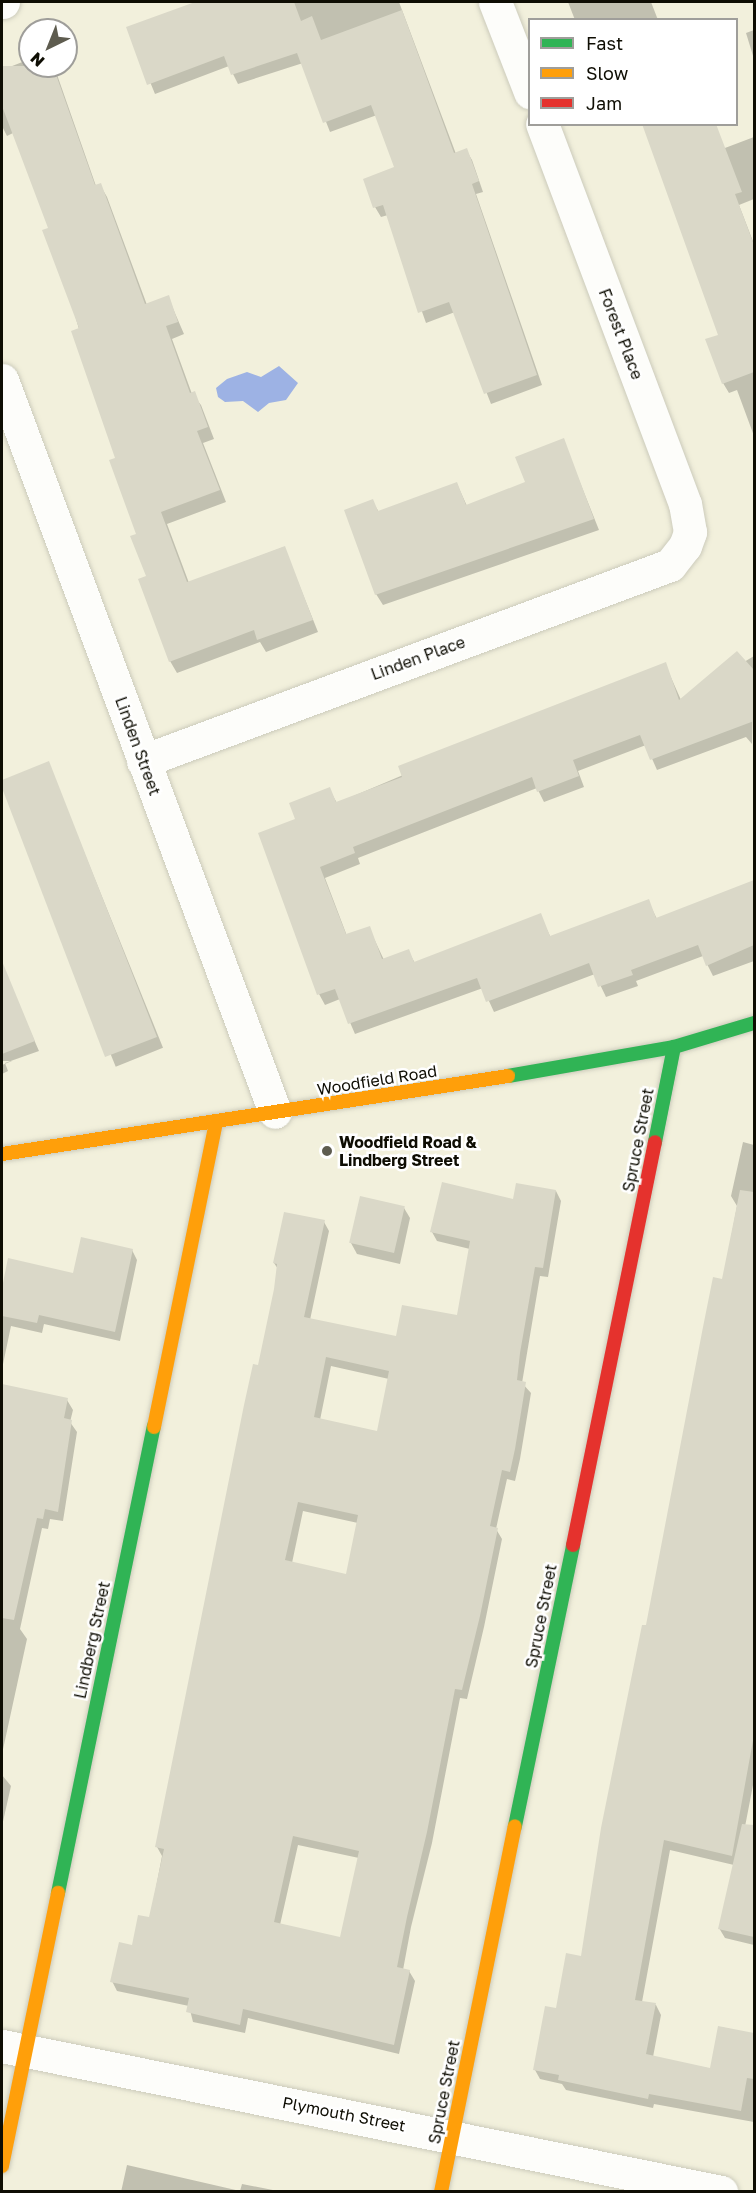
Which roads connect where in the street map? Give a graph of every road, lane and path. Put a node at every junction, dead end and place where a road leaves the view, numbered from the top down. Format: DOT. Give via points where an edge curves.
graph roads {
  1 [pos="495,2"];
  2 [pos="528,87"];
  3 [pos="543,126"];
  4 [pos="2,380"];
  5 [pos="685,546"];
  6 [pos="143,760"];
  7 [pos="754,1023"];
  8 [pos="674,1047"];
  9 [pos="275,1112"];
  10 [pos="216,1122"];
  11 [pos="2,1154"];
  12 [pos="13,2048"];
  13 [pos="452,2136"];
  14 [pos="2,2166"];
  15 [pos="441,2192"];
  16 [pos="721,2192"];
  1 -- 2 [label="street"];
  3 -- 5 [label="street, Forest Place" via="685,504 690,532"];
  4 -- 6 [label="street, Linden Street"];
  5 -- 6 [label="street, Linden Place" via="670,565"];
  6 -- 9 [label="street, Linden Street"];
  7 -- 8 [label="street, Woodfield Road"];
  8 -- 9 [label="street, Woodfield Road"];
  8 -- 13 [label="street, Spruce Street"];
  9 -- 10 [label="street, Woodfield Road"];
  10 -- 11 [label="street, Woodfield Road"];
  10 -- 12 [label="street, Lindberg Street"];
  12 -- 13 [label="street, Plymouth Street"];
  12 -- 14 [label="street, Lindberg Street"];
  13 -- 15 [label="street, Spruce Street"];
  13 -- 16 [label="street, Plymouth Street"];
}
